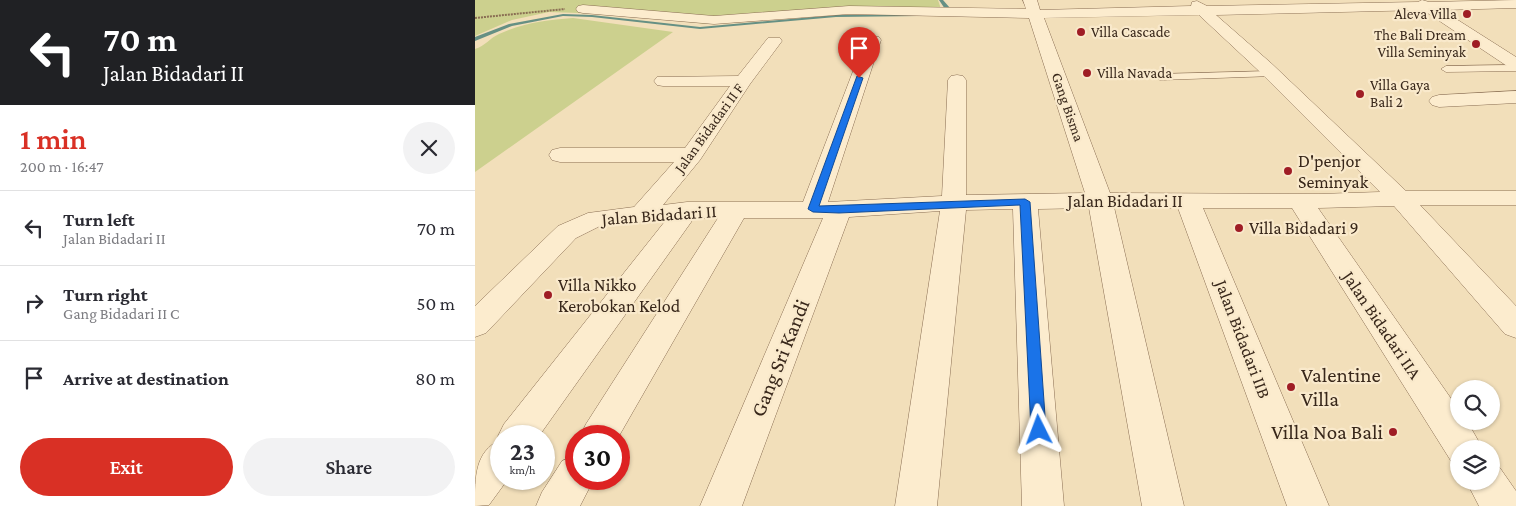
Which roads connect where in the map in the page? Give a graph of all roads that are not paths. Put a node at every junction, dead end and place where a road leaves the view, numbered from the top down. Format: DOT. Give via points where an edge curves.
graph roads {
  1 [pos="1341,0"];
  2 [pos="1382,3"];
  3 [pos="1420,3"];
  4 [pos="1516,4"];
  5 [pos="1198,6"];
  6 [pos="1033,7"];
  7 [pos="1354,8"];
  8 [pos="583,9"];
  9 [pos="873,40"];
  10 [pos="774,41"];
  11 [pos="1516,64"];
  12 [pos="1516,68"];
  13 [pos="1446,69"];
  14 [pos="1272,74"];
  15 [pos="1160,77"];
  16 [pos="957,80"];
  17 [pos="663,81"];
  18 [pos="743,81"];
  19 [pos="1516,97"];
  20 [pos="1439,101"];
  21 [pos="692,155"];
  22 [pos="560,156"];
  23 [pos="1399,198"];
  24 [pos="1516,198"];
  25 [pos="1100,200"];
  26 [pos="1188,201"];
  27 [pos="1299,201"];
  28 [pos="1025,202"];
  29 [pos="954,204"];
  30 [pos="826,209"];
  31 [pos="687,210"];
  32 [pos="735,211"];
  33 [pos="643,213"];
  34 [pos="475,325"];
  35 [pos="1516,326"];
  36 [pos="525,425"];
  37 [pos="606,425"];
  38 [pos="1458,440"];
  39 [pos="490,471"];
  40 [pos="566,490"];
  41 [pos="1492,490"];
  42 [pos="475,491"];
  43 [pos="557,506"];
  44 [pos="721,506"];
  45 [pos="917,506"];
  46 [pos="1043,506"];
  47 [pos="1163,506"];
  48 [pos="1308,506"];
  49 [pos="1503,506"];
  1 -- 7 [label="street"];
  2 -- 3 [label="street"];
  2 -- 7 [label="street"];
  3 -- 4 [label="street"];
  3 -- 11 [label="street"];
  5 -- 6 [label="street"];
  5 -- 7 [label="street"];
  5 -- 14 [label="street"];
  6 -- 8 [label="street" via="948,11 849,10 704,20"];
  6 -- 25 [label="street, Gang Bisma"];
  9 -- 30 [label="street, Gang Sri Kandi"];
  10 -- 18 [label="street, Jalan Bidadari II F"];
  12 -- 13 [label="lane"];
  14 -- 15 [label="lane"];
  14 -- 23 [label="street"];
  16 -- 29 [label="street"];
  17 -- 18 [label="street"];
  18 -- 21 [label="street, Jalan Bidadari II F"];
  19 -- 20 [label="street"];
  21 -- 22 [label="street"];
  21 -- 33 [label="street, Jalan Bidadari II F"];
  23 -- 24 [label="street, Jalan Bidadari II"];
  23 -- 27 [label="street, Jalan Bidadari II"];
  23 -- 35 [label="street"];
  25 -- 26 [label="street, Jalan Bidadari II"];
  25 -- 28 [label="street, Jalan Bidadari II"];
  25 -- 47 [label="street, Gang Bisma"];
  26 -- 27 [label="street, Jalan Bidadari II"];
  26 -- 48 [label="street, Jalan Bidadari IIB"];
  27 -- 38 [label="street, Jalan Bidadari IIA"];
  28 -- 29 [label="street, Jalan Bidadari II"];
  28 -- 46 [label="street"];
  29 -- 30 [label="street, Jalan Bidadari II"];
  29 -- 45 [label="street"];
  30 -- 32 [label="street, Jalan Bidadari II"];
  30 -- 44 [label="street, Gang Sri Kandi"];
  31 -- 32 [label="street, Jalan Bidadari II"];
  31 -- 33 [label="street, Jalan Bidadari II"];
  31 -- 36 [label="street"];
  32 -- 37 [label="street, Jalan Bidadari II"];
  33 -- 34 [label="street, Jalan Bidadari II" via="594,219 567,232"];
  39 -- 42 [label="street"];
  40 -- 43 [label="street"];
  41 -- 49 [label="street"];
}
